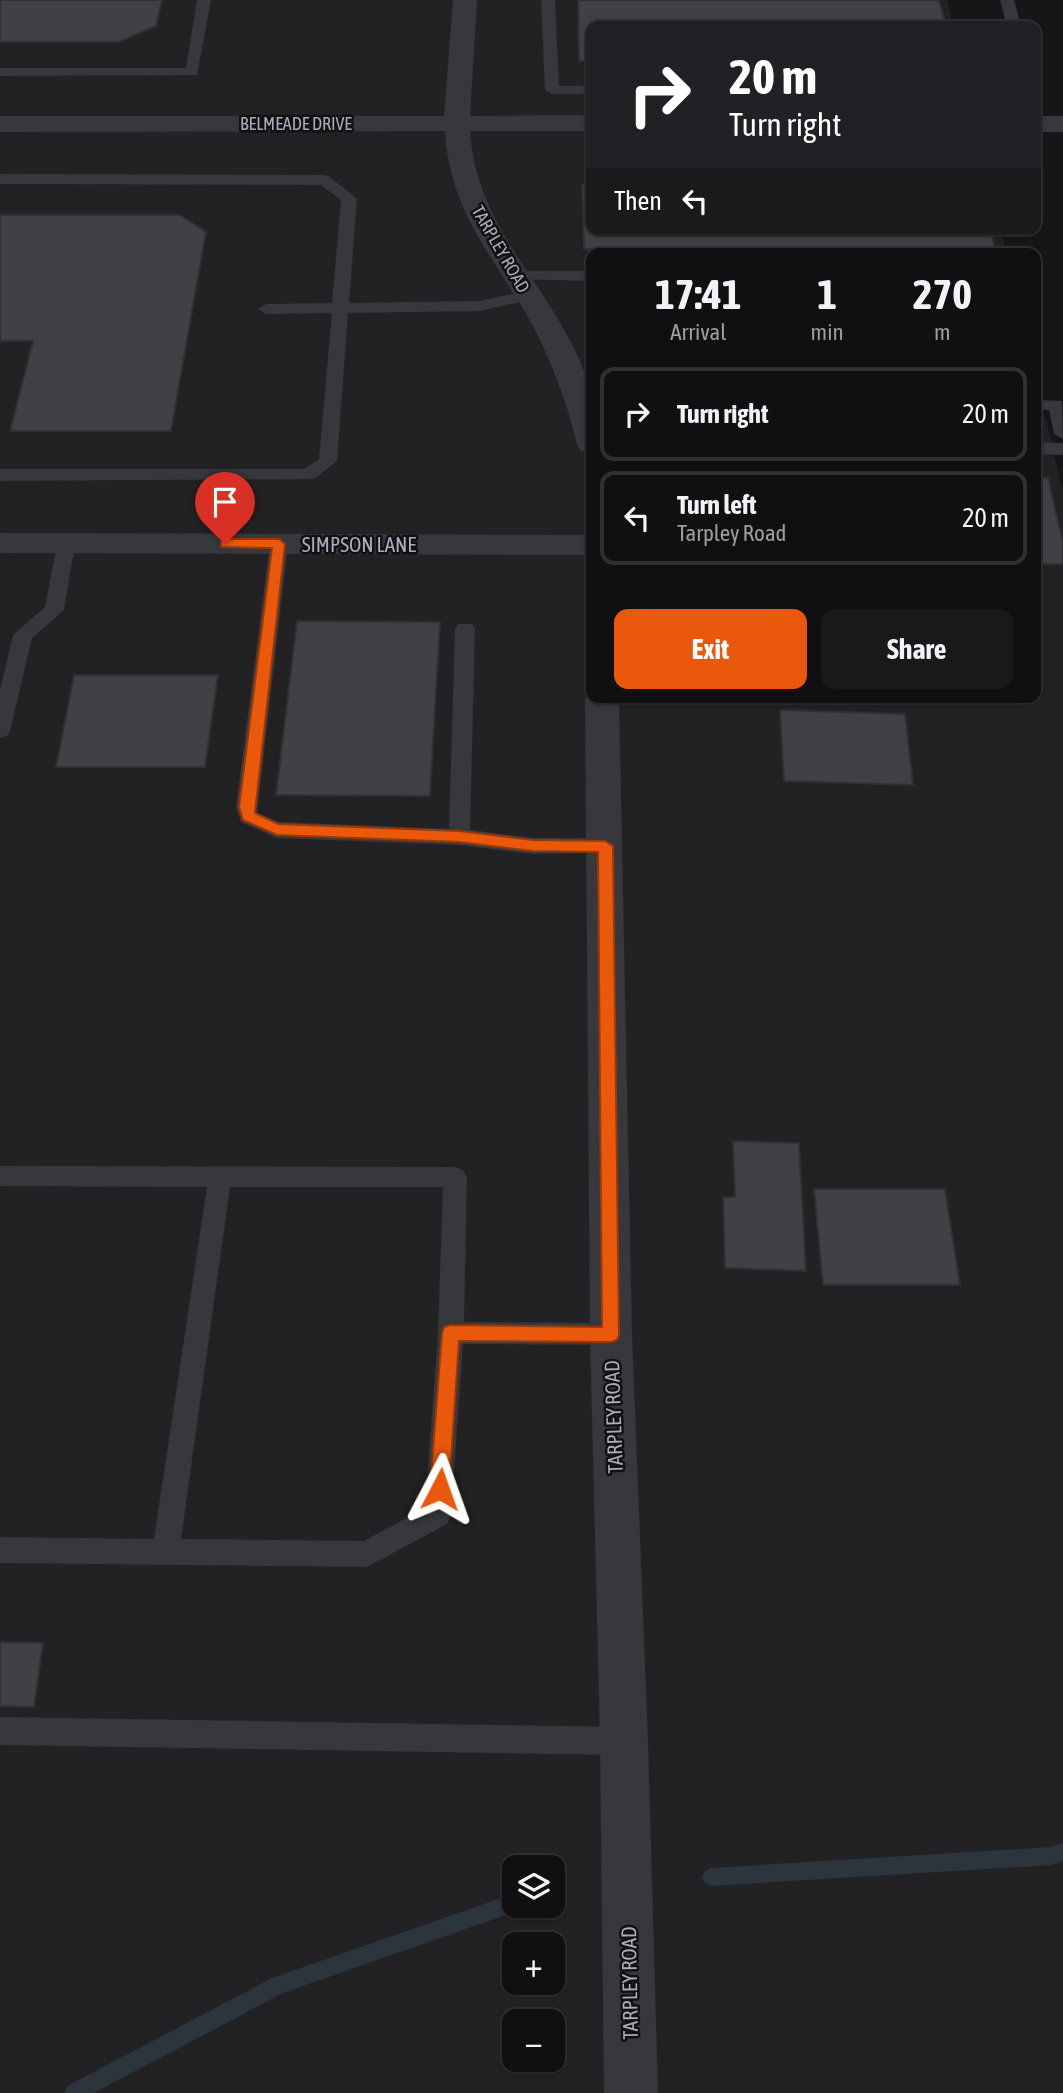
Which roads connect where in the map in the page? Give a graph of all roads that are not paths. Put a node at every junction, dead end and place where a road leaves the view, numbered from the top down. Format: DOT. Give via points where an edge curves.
graph roads {
  1 [pos="204,0"];
  2 [pos="465,0"];
  3 [pos="548,0"];
  4 [pos="1007,0"];
  5 [pos="1013,21"];
  6 [pos="0,72"];
  7 [pos="586,90"];
  8 [pos="458,123"];
  9 [pos="586,123"];
  10 [pos="0,124"];
  11 [pos="0,178"];
  12 [pos="586,277"];
  13 [pos="520,286"];
  14 [pos="265,309"];
  15 [pos="340,309"];
  16 [pos="586,403"];
  17 [pos="1041,405"];
  18 [pos="1063,433"];
  19 [pos="1041,448"];
  20 [pos="1063,449"];
  21 [pos="0,475"];
  22 [pos="0,543"];
  23 [pos="65,544"];
  24 [pos="279,544"];
  25 [pos="586,545"];
  26 [pos="466,629"];
  27 [pos="602,703"];
  28 [pos="0,732"];
  29 [pos="459,837"];
  30 [pos="605,846"];
  31 [pos="0,1176"];
  32 [pos="220,1176"];
  33 [pos="450,1333"];
  34 [pos="611,1335"];
  35 [pos="0,1550"];
  36 [pos="166,1552"];
  37 [pos="0,1731"];
  38 [pos="624,1741"];
  39 [pos="631,2093"];
  1 -- 6 [label="lane" via="192,72"];
  2 -- 8 [label="street, TARPLEY ROAD"];
  3 -- 7 [label="lane" via="552,90"];
  4 -- 5 [label="lane"];
  8 -- 9 [label="street, BELMEADE DRIVE"];
  8 -- 10 [label="street, BELMEADE DRIVE"];
  8 -- 13 [label="street, TARPLEY ROAD" via="461,166 476,211"];
  11 -- 15 [label="lane" via="325,180 349,198"];
  12 -- 13 [label="lane"];
  13 -- 15 [label="lane" via="481,306"];
  13 -- 16 [label="street, TARPLEY ROAD" via="554,338"];
  14 -- 15 [label="lane"];
  15 -- 21 [label="lane" via="328,461 308,475"];
  17 -- 18 [label="lane" via="1056,405"];
  19 -- 20 [label="lane"];
  22 -- 23 [label="street, SIMPSON LANE"];
  23 -- 24 [label="street, SIMPSON LANE"];
  23 -- 28 [label="lane" via="54,610 23,635"];
  24 -- 25 [label="street, SIMPSON LANE"];
  24 -- 29 [label="lane" via="248,817 277,830"];
  26 -- 29 [label="lane"];
  27 -- 30 [label="street, TARPLEY ROAD"];
  29 -- 30 [label="lane" via="533,846"];
  30 -- 34 [label="street, TARPLEY ROAD"];
  31 -- 32 [label="lane"];
  32 -- 33 [label="lane" via="456,1177"];
  32 -- 36 [label="lane"];
  33 -- 34 [label="lane"];
  33 -- 36 [label="lane" via="438,1515 367,1554"];
  34 -- 38 [label="street, TARPLEY ROAD"];
  35 -- 36 [label="lane"];
  37 -- 38 [label="lane"];
  38 -- 39 [label="street, TARPLEY ROAD"];
}
